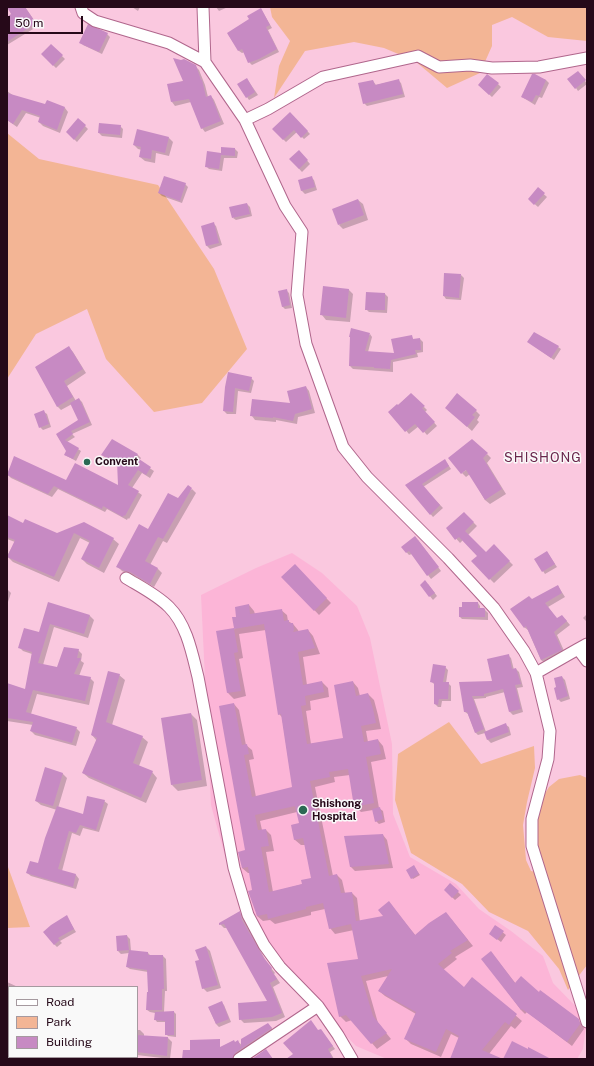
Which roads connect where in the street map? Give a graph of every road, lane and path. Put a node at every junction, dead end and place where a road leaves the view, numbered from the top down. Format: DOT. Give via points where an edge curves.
graph roads {
  1 [pos="81,7"];
  2 [pos="203,7"];
  3 [pos="587,58"];
  4 [pos="205,62"];
  5 [pos="245,120"];
  6 [pos="126,578"];
  7 [pos="582,647"];
  8 [pos="587,661"];
  9 [pos="536,673"];
  10 [pos="318,1006"];
  11 [pos="587,1022"];
  12 [pos="239,1059"];
  13 [pos="352,1059"];
  1 -- 4 [label="street" via="83,13 95,21 169,43"];
  2 -- 4 [label="street"];
  3 -- 5 [label="street" via="539,67 492,68 470,65 439,67 418,56 323,77"];
  4 -- 5 [label="street"];
  5 -- 9 [label="street" via="285,206 302,232 297,295 306,344 343,447 367,477 494,608"];
  6 -- 10 [label="street" via="157,596 170,607 182,624 198,677 234,868 248,915 264,945 280,967"];
  7 -- 8 [label="street"];
  7 -- 9 [label="street"];
  9 -- 11 [label="street" via="550,731 548,759 532,819 532,846"];
  10 -- 12 [label="street"];
  10 -- 13 [label="street"];
}
